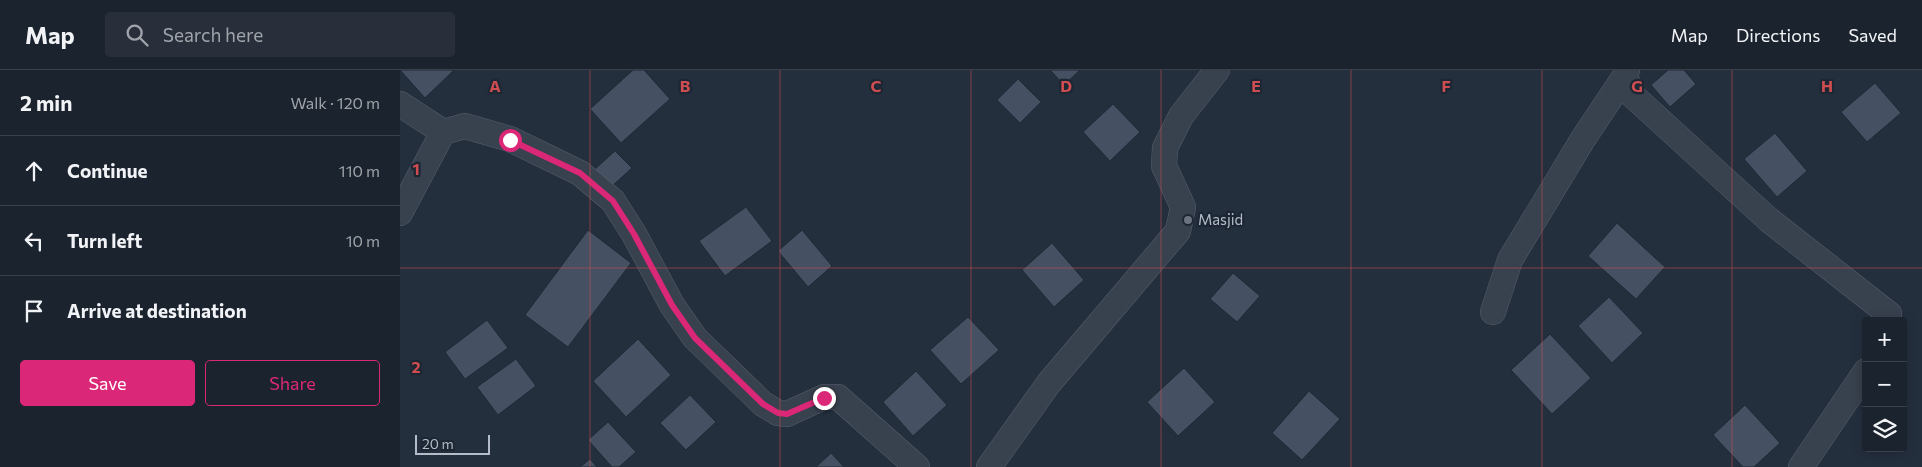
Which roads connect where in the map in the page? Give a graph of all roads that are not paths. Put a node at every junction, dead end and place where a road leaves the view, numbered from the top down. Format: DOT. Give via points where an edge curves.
graph roads {
  1 [pos="1217,70"];
  2 [pos="1626,73"];
  3 [pos="400,104"];
  4 [pos="443,132"];
  5 [pos="400,213"];
  6 [pos="1493,312"];
  7 [pos="1888,317"];
  8 [pos="1862,377"];
  9 [pos="917,467"];
  10 [pos="989,467"];
  11 [pos="1800,467"];
  1 -- 10 [label="street" via="1181,116 1165,148 1164,166 1183,207 1178,232 1049,383"];
  2 -- 6 [label="street" via="1510,260"];
  2 -- 7 [label="street" via="1632,95 1769,220 1889,314"];
  3 -- 4 [label="street"];
  4 -- 5 [label="street"];
  4 -- 9 [label="street" via="465,126 510,140 580,173 613,201 672,305 695,338 763,404 778,413 787,414 824,398 838,397"];
  8 -- 11 [label="street"];
}
